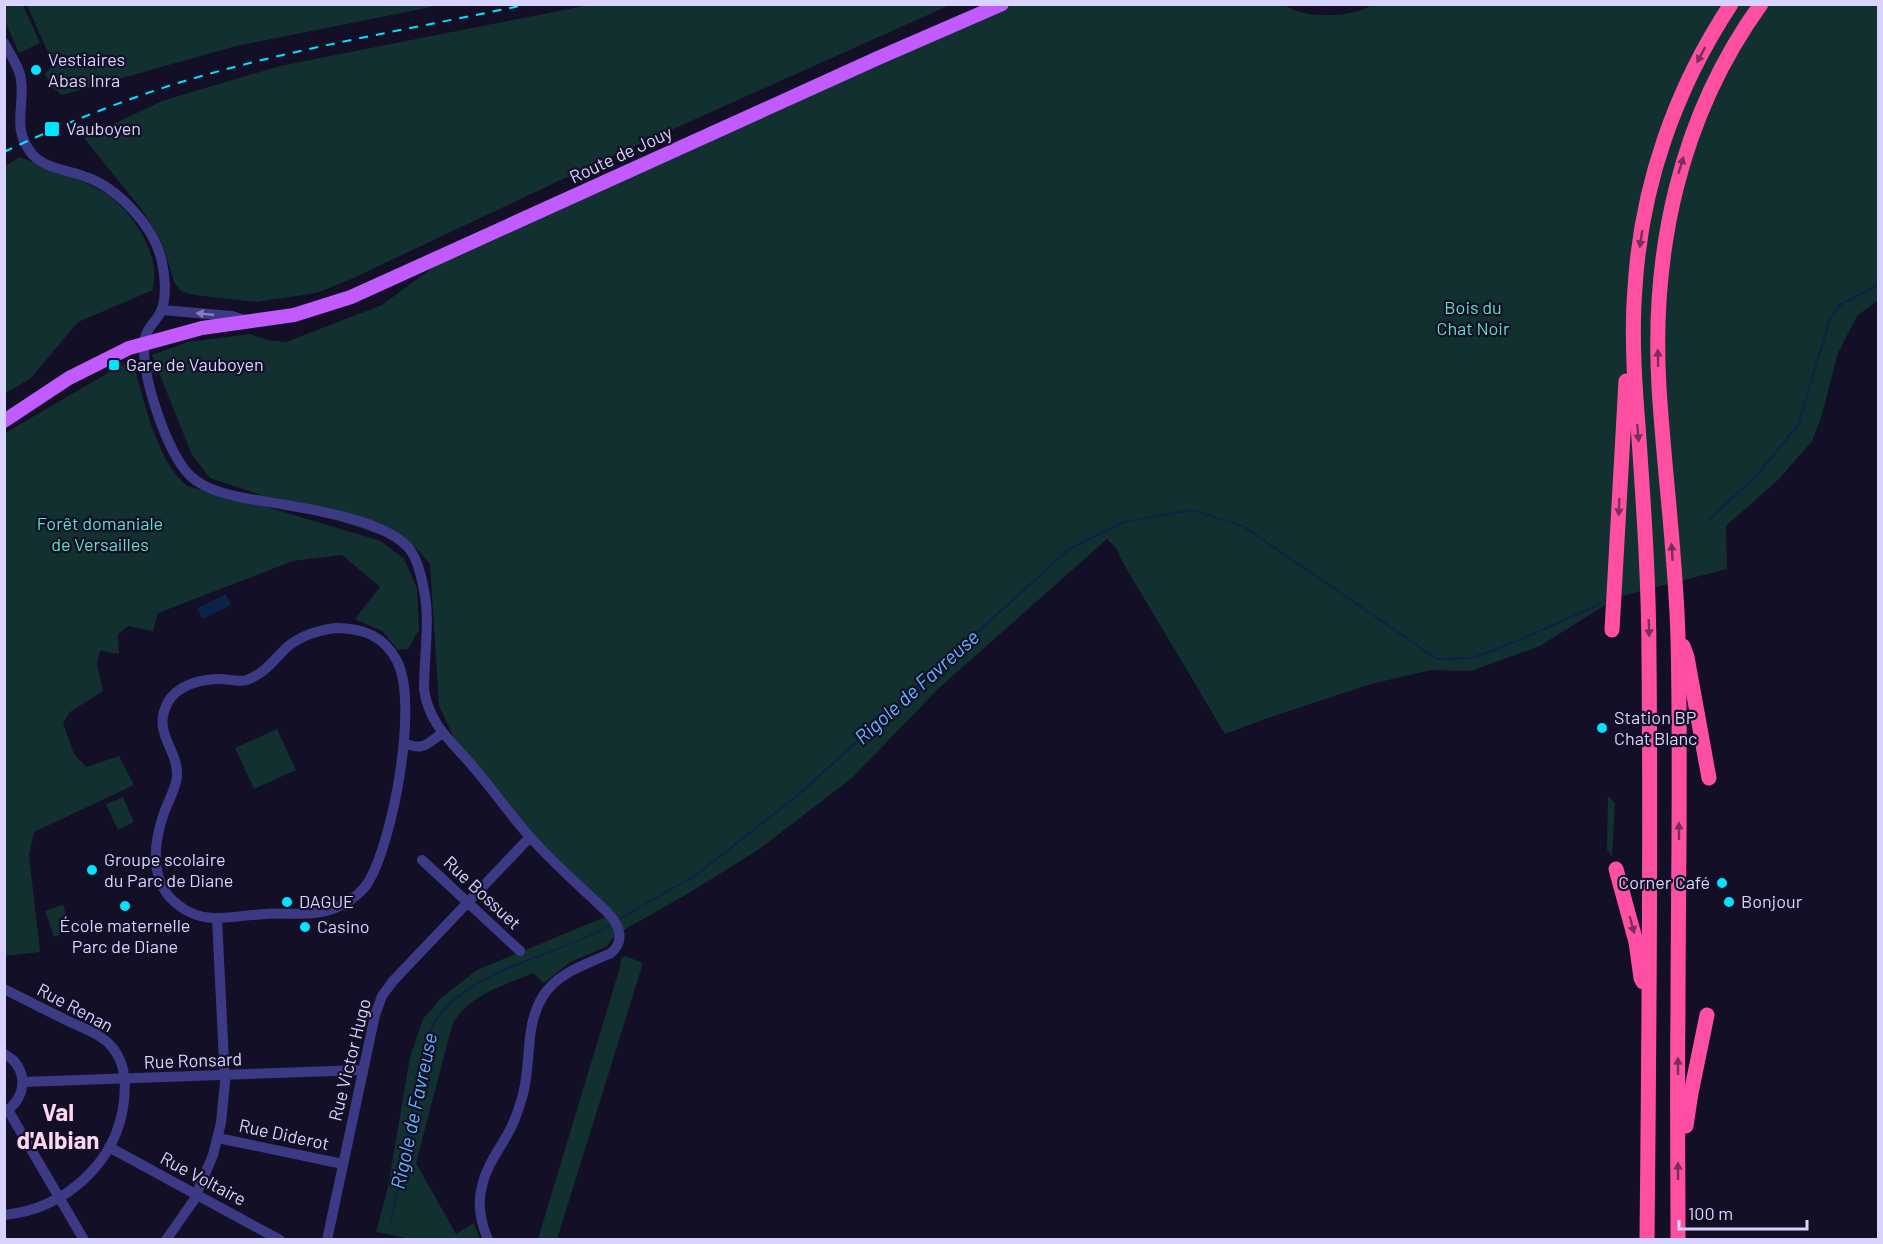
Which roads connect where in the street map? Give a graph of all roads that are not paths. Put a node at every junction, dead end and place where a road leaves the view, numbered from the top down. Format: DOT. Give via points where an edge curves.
graph roads {
  1 [pos="1002,4"];
  2 [pos="1731,4"];
  3 [pos="1761,4"];
  4 [pos="4,43"];
  5 [pos="162,310"];
  6 [pos="248,321"];
  7 [pos="144,343"];
  8 [pos="1633,343"];
  9 [pos="4,421"];
  10 [pos="1612,630"];
  11 [pos="1678,635"];
  12 [pos="442,733"];
  13 [pos="404,742"];
  14 [pos="1709,778"];
  15 [pos="530,837"];
  16 [pos="422,860"];
  17 [pos="1616,869"];
  18 [pos="468,902"];
  19 [pos="217,918"];
  20 [pos="520,951"];
  21 [pos="1649,991"];
  22 [pos="7,995"];
  23 [pos="1707,1015"];
  24 [pos="4,1054"];
  25 [pos="363,1070"];
  26 [pos="225,1076"];
  27 [pos="125,1079"];
  28 [pos="23,1082"];
  29 [pos="6,1111"];
  30 [pos="218,1138"];
  31 [pos="1679,1146"];
  32 [pos="109,1147"];
  33 [pos="343,1164"];
  34 [pos="197,1194"];
  35 [pos="60,1198"];
  36 [pos="4,1215"];
  37 [pos="84,1239"];
  38 [pos="166,1239"];
  39 [pos="280,1239"];
  40 [pos="327,1239"];
  41 [pos="488,1239"];
  42 [pos="1647,1239"];
  43 [pos="1678,1239"];
  1 -- 6 [label="main road, Route de Jouy" via="351,297 294,315"];
  2 -- 8 [label="highway, one-way" via="1698,62 1665,136 1650,189 1638,257"];
  11 -- 3 [label="highway, one-way" via="1659,386 1658,301 1663,248 1687,147 1723,66"];
  4 -- 5 [label="street" via="21,77 19,121 28,147 48,165 107,186 130,207 151,236 162,261"];
  6 -- 5 [label="street, Route de Jouy, one-way"];
  5 -- 7 [label="street" via="147,330"];
  6 -- 7 [label="main road, Route de Jouy"];
  7 -- 9 [label="main road, Route de Jouy" via="89,367"];
  7 -- 12 [label="street" via="144,360 158,415 178,459 198,483 239,497 335,514 387,532 411,551 423,585 426,609 426,702"];
  8 -- 10 [label="highway, one-way" via="1626,363"];
  8 -- 21 [label="highway, one-way" via="1649,637"];
  11 -- 14 [label="highway" via="1687,657"];
  31 -- 11 [label="highway, one-way"];
  12 -- 13 [label="street" via="424,747"];
  12 -- 15 [label="street"];
  13 -- 19 [label="street" via="395,806 363,889 341,906 322,912"];
  13 -- 19 [label="street" via="398,664 385,645 355,628 319,630 296,641 275,662 245,681 216,679 186,686 174,694 162,726 177,776 155,852 159,878 163,891 180,907"];
  15 -- 18 [label="street, Rue Victor Hugo"];
  15 -- 41 [label="street" via="617,926 620,941 611,953 562,976 547,990 537,1008 529,1032 523,1093 481,1186 481,1218"];
  16 -- 18 [label="street, Rue Bossuet"];
  17 -- 21 [label="highway, one-way" via="1636,942 1641,978"];
  18 -- 20 [label="street, Rue Bossuet"];
  18 -- 25 [label="street, Rue Victor Hugo" via="382,996"];
  19 -- 26 [label="street"];
  21 -- 42 [label="highway"];
  22 -- 27 [label="street, Rue Renan" via="103,1039 118,1055"];
  23 -- 31 [label="highway" via="1686,1128"];
  24 -- 28 [label="street" via="19,1067"];
  25 -- 26 [label="street, Rue Ronsard"];
  25 -- 33 [label="street, Rue Victor Hugo"];
  26 -- 27 [label="street, Rue Ronsard"];
  26 -- 30 [label="street"];
  27 -- 28 [label="street, Rue Ronsard"];
  27 -- 32 [label="street, Rue Renan" via="123,1108"];
  28 -- 29 [label="street" via="19,1099"];
  29 -- 35 [label="street"];
  30 -- 33 [label="street, Rue Diderot"];
  30 -- 34 [label="street"];
  43 -- 31 [label="highway, one-way"];
  32 -- 34 [label="street, Rue Voltaire"];
  32 -- 35 [label="street, Rue Renan" via="92,1173"];
  33 -- 40 [label="street, Rue Victor Hugo"];
  34 -- 38 [label="street"];
  34 -- 39 [label="street, Rue Voltaire"];
  35 -- 36 [label="street, Rue Renan"];
  35 -- 37 [label="street"];
}
